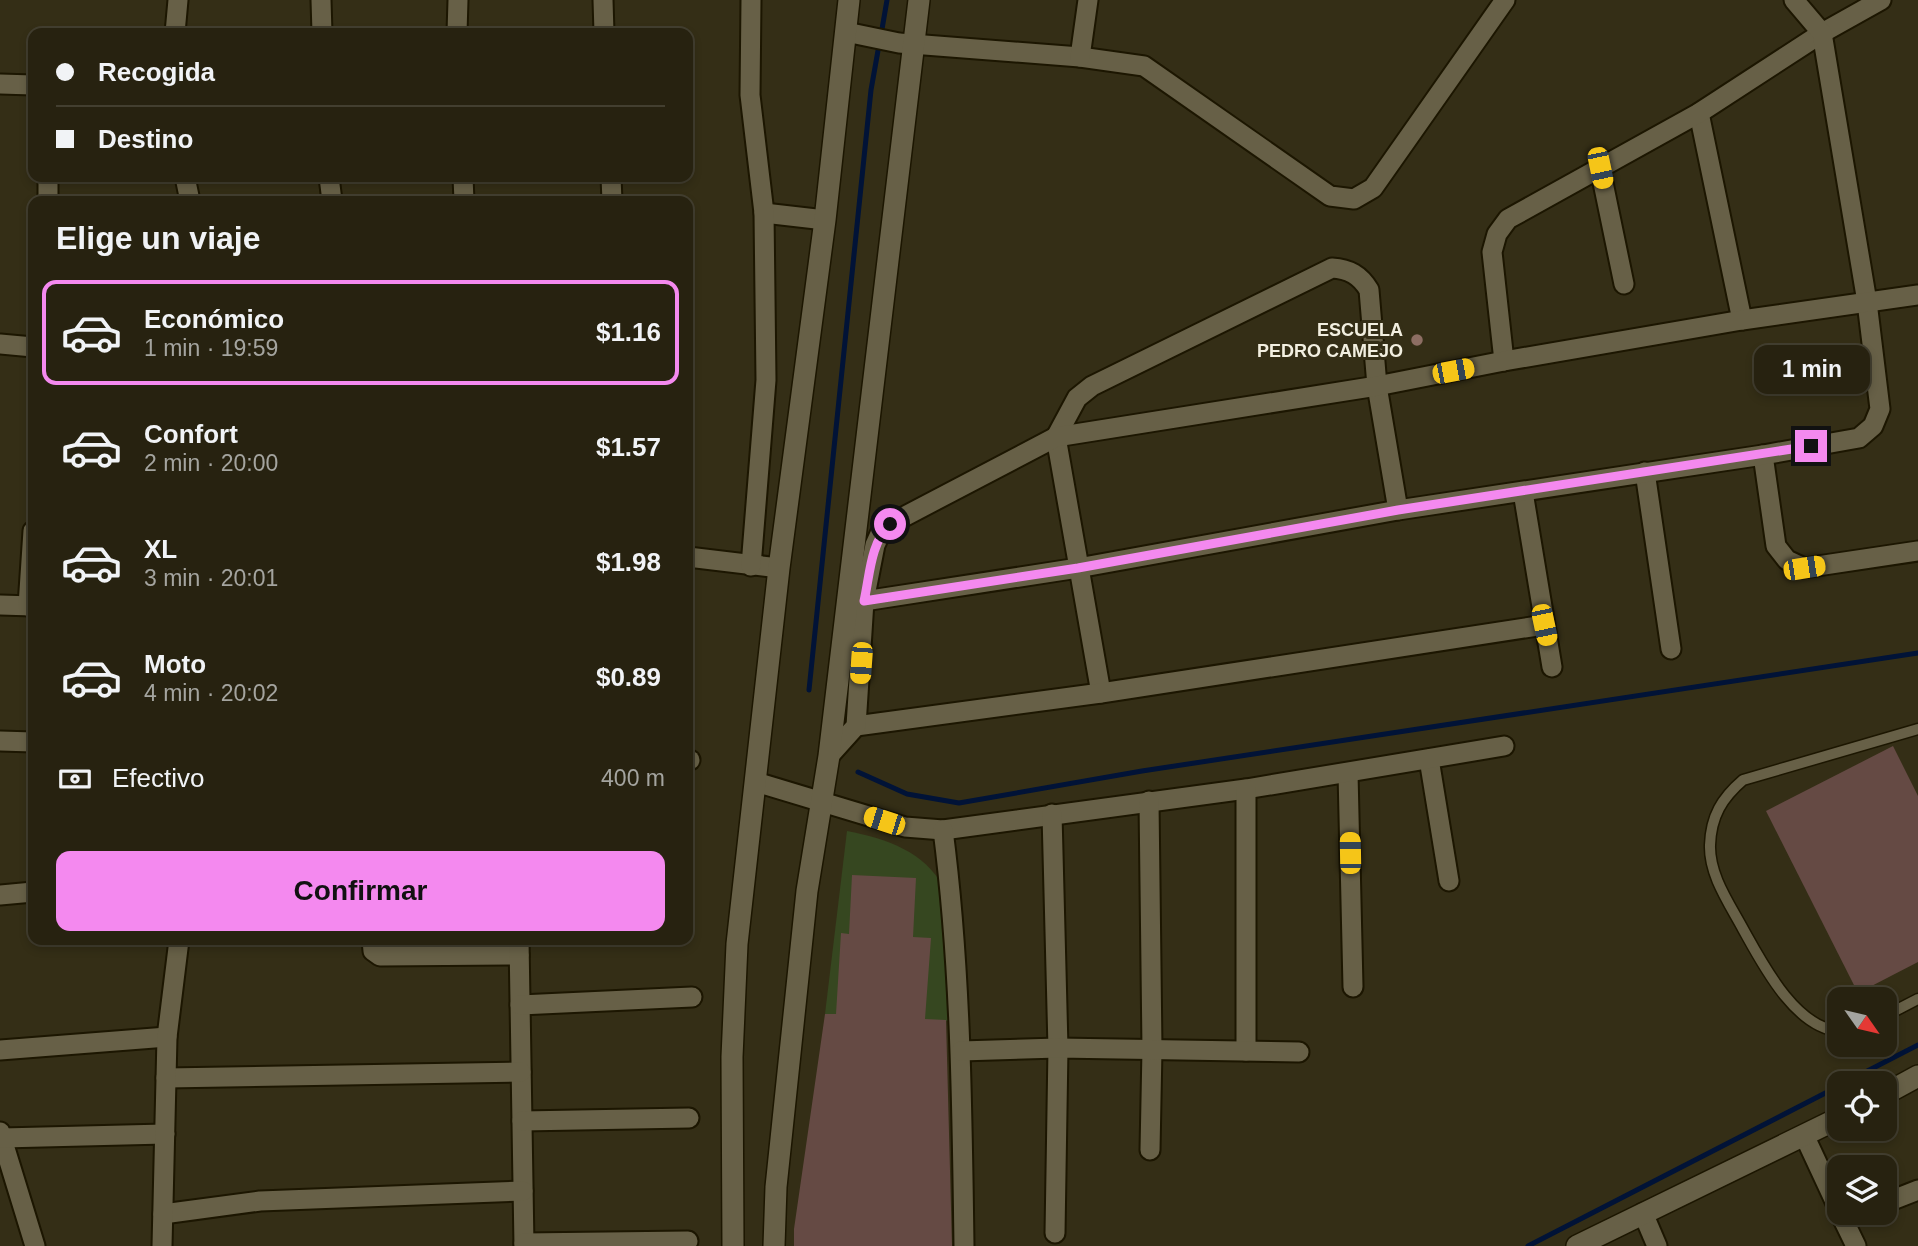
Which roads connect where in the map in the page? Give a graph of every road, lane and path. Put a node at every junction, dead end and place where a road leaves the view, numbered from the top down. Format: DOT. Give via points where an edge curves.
graph roads {
  1 [pos="178,0"];
  2 [pos="321,0"];
  3 [pos="458,0"];
  4 [pos="603,0"];
  5 [pos="751,0"];
  6 [pos="849,0"];
  7 [pos="919,0"];
  8 [pos="1088,0"];
  9 [pos="1505,0"];
  10 [pos="1794,0"];
  11 [pos="1881,0"];
  12 [pos="175,28"];
  13 [pos="323,28"];
  14 [pos="457,28"];
  15 [pos="604,28"];
  16 [pos="1822,33"];
  17 [pos="852,34"];
  18 [pos="906,44"];
  19 [pos="1080,57"];
  20 [pos="0,84"];
  21 [pos="28,85"];
  22 [pos="1699,113"];
  23 [pos="1600,168"];
  24 [pos="764,213"];
  25 [pos="825,220"];
  26 [pos="1625,284"];
  27 [pos="1918,295"];
  28 [pos="1867,302"];
  29 [pos="1742,320"];
  30 [pos="0,344"];
  31 [pos="28,347"];
  32 [pos="1504,361"];
  33 [pos="1377,386"];
  34 [pos="1056,437"];
  35 [pos="1763,455"];
  36 [pos="1645,472"];
  37 [pos="1522,492"];
  38 [pos="1398,510"];
  39 [pos="1918,551"];
  40 [pos="693,557"];
  41 [pos="751,566"];
  42 [pos="779,568"];
  43 [pos="1078,568"];
  44 [pos="864,601"];
  45 [pos="0,606"];
  46 [pos="28,606"];
  47 [pos="1544,625"];
  48 [pos="1671,649"];
  49 [pos="1552,667"];
  50 [pos="1101,693"];
  51 [pos="856,726"];
  52 [pos="1918,729"];
  53 [pos="0,741"];
  54 [pos="28,742"];
  55 [pos="1504,746"];
  56 [pos="829,756"];
  57 [pos="1429,759"];
  58 [pos="1348,773"];
  59 [pos="756,782"];
  60 [pos="1246,789"];
  61 [pos="822,800"];
  62 [pos="1149,801"];
  63 [pos="1052,814"];
  64 [pos="943,830"];
  65 [pos="1449,881"];
  66 [pos="28,892"];
  67 [pos="0,895"];
  68 [pos="178,945"];
  69 [pos="372,945"];
  70 [pos="519,947"];
  71 [pos="1353,987"];
  72 [pos="692,997"];
  73 [pos="1918,999"];
  74 [pos="520,1005"];
  75 [pos="1897,1010"];
  76 [pos="1827,1028"];
  77 [pos="167,1037"];
  78 [pos="1058,1048"];
  79 [pos="1152,1049"];
  80 [pos="0,1050"];
  81 [pos="961,1051"];
  82 [pos="1246,1051"];
  83 [pos="1299,1052"];
  84 [pos="521,1072"];
  85 [pos="1918,1076"];
  86 [pos="166,1078"];
  87 [pos="1897,1087"];
  88 [pos="690,1118"];
  89 [pos="522,1121"];
  90 [pos="1827,1125"];
  91 [pos="165,1134"];
  92 [pos="1,1135"];
  93 [pos="1805,1137"];
  94 [pos="1150,1150"];
  95 [pos="1827,1178"];
  96 [pos="1918,1190"];
  97 [pos="523,1191"];
  98 [pos="1897,1198"];
  99 [pos="1643,1213"];
  100 [pos="163,1214"];
  101 [pos="1849,1225"];
  102 [pos="1055,1233"];
  103 [pos="688,1241"];
  104 [pos="524,1245"];
  105 [pos="35,1246"];
  106 [pos="162,1246"];
  107 [pos="733,1246"];
  108 [pos="774,1246"];
  109 [pos="964,1246"];
  110 [pos="1577,1246"];
  111 [pos="1657,1246"];
  112 [pos="1856,1246"];
  1 -- 12 [label="street"];
  2 -- 13 [label="street"];
  3 -- 14 [label="street"];
  4 -- 15 [label="street"];
  5 -- 24 [label="street" via="750,95"];
  6 -- 17 [label="main road"];
  7 -- 18 [label="main road"];
  8 -- 19 [label="street"];
  9 -- 19 [label="street" via="1373,188 1354,199 1330,196 1144,66"];
  10 -- 16 [label="street"];
  11 -- 16 [label="street"];
  16 -- 22 [label="street"];
  16 -- 28 [label="street"];
  17 -- 18 [label="street"];
  17 -- 25 [label="main road"];
  18 -- 19 [label="street"];
  18 -- 56 [label="main road"];
  20 -- 21 [label="street"];
  22 -- 23 [label="street"];
  22 -- 29 [label="street"];
  23 -- 26 [label="street"];
  23 -- 32 [label="street" via="1508,219 1497,234 1492,252"];
  24 -- 25 [label="street"];
  24 -- 41 [label="street" via="766,380"];
  25 -- 42 [label="main road"];
  27 -- 28 [label="street"];
  28 -- 29 [label="street"];
  28 -- 35 [label="street" via="1880,409 1873,426 1859,438"];
  29 -- 32 [label="street"];
  30 -- 31 [label="street"];
  32 -- 33 [label="street"];
  33 -- 34 [label="street"];
  33 -- 34 [label="street" via="1369,290 1345,268 1332,268 1092,386 1077,398"];
  33 -- 38 [label="street"];
  34 -- 43 [label="street"];
  34 -- 44 [label="street" via="890,524 875,545"];
  35 -- 36 [label="street"];
  35 -- 39 [label="street" via="1776,546 1787,560 1804,568"];
  36 -- 37 [label="street"];
  36 -- 48 [label="street"];
  37 -- 38 [label="street"];
  37 -- 47 [label="street"];
  38 -- 43 [label="street"];
  40 -- 41 [label="street"];
  41 -- 42 [label="street"];
  42 -- 59 [label="main road"];
  43 -- 44 [label="street"];
  43 -- 50 [label="street"];
  44 -- 51 [label="street"];
  45 -- 46 [label="street"];
  47 -- 49 [label="street"];
  47 -- 50 [label="street"];
  50 -- 51 [label="street"];
  51 -- 56 [label="street"];
  52 -- 76 [label="lane" via="1743,780 1718,809 1710,847 1718,885 1770,976 1803,1014"];
  53 -- 54 [label="street"];
  55 -- 57 [label="street"];
  56 -- 61 [label="main road"];
  57 -- 58 [label="street"];
  57 -- 65 [label="street"];
  58 -- 60 [label="street"];
  58 -- 71 [label="street"];
  59 -- 61 [label="street"];
  59 -- 107 [label="main road" via="737,944 732,1057"];
  60 -- 62 [label="street"];
  60 -- 82 [label="street"];
  61 -- 64 [label="street" via="905,827"];
  61 -- 108 [label="main road" via="807,891"];
  62 -- 63 [label="street"];
  62 -- 79 [label="street"];
  63 -- 64 [label="street"];
  63 -- 78 [label="street"];
  64 -- 81 [label="street"];
  66 -- 67 [label="street"];
  68 -- 77 [label="street"];
  69 -- 70 [label="street" via="380,956"];
  70 -- 74 [label="street"];
  72 -- 74 [label="street"];
  73 -- 75 [label="lane"];
  74 -- 84 [label="street"];
  77 -- 80 [label="street"];
  77 -- 86 [label="street"];
  78 -- 79 [label="street"];
  78 -- 81 [label="street"];
  78 -- 102 [label="street"];
  79 -- 82 [label="street"];
  79 -- 94 [label="street"];
  81 -- 109 [label="street"];
  82 -- 83 [label="street"];
  84 -- 86 [label="street"];
  84 -- 89 [label="street"];
  85 -- 87 [label="main road"];
  86 -- 91 [label="street"];
  88 -- 89 [label="street"];
  89 -- 97 [label="street"];
  90 -- 93 [label="main road"];
  91 -- 92 [label="street"];
  91 -- 100 [label="street"];
  92 -- 105 [label="street"];
  93 -- 95 [label="street"];
  93 -- 99 [label="main road"];
  96 -- 98 [label="street"];
  97 -- 100 [label="street" via="260,1201"];
  97 -- 104 [label="street"];
  99 -- 110 [label="main road"];
  99 -- 111 [label="street"];
  100 -- 106 [label="street"];
  101 -- 112 [label="street"];
  103 -- 104 [label="street"];
}
